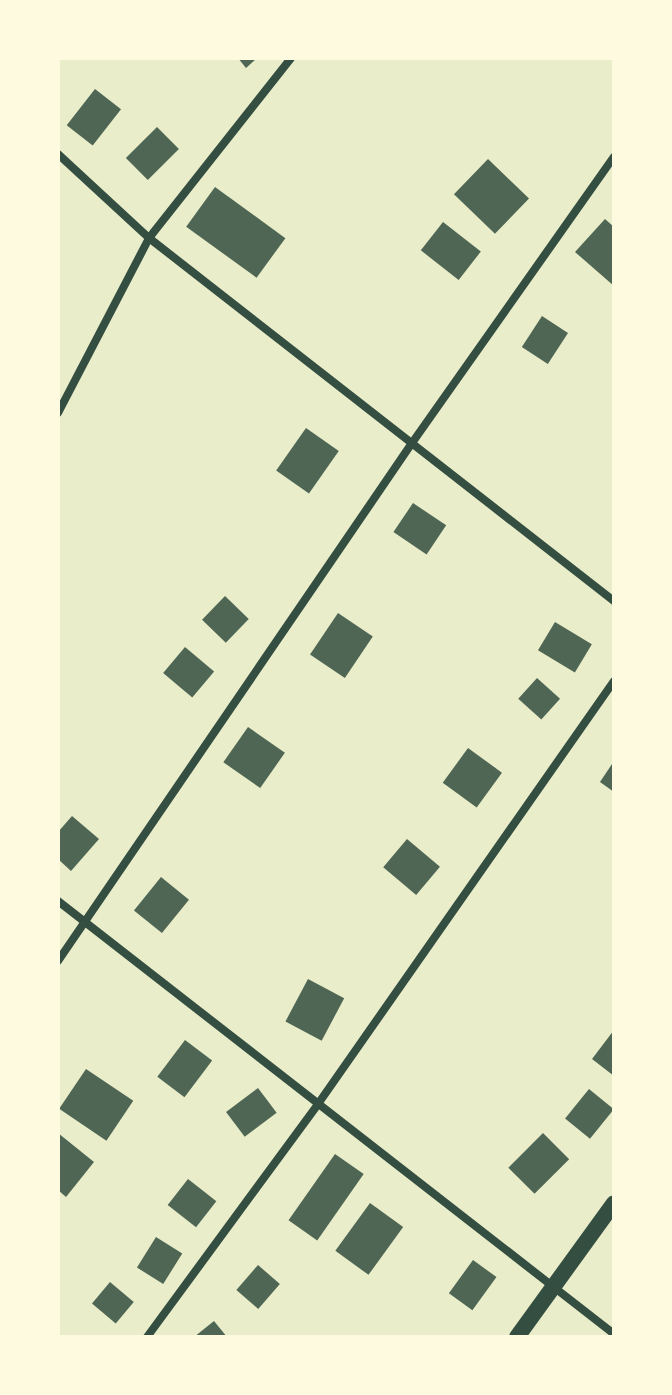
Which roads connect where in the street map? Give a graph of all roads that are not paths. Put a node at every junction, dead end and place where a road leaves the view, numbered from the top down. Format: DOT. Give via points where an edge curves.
graph roads {
  1 [pos="291,58"];
  2 [pos="58,154"];
  3 [pos="614,157"];
  4 [pos="149,238"];
  5 [pos="58,413"];
  6 [pos="412,443"];
  7 [pos="614,601"];
  8 [pos="614,681"];
  9 [pos="58,901"];
  10 [pos="85,921"];
  11 [pos="58,961"];
  12 [pos="318,1104"];
  13 [pos="614,1203"];
  14 [pos="553,1287"];
  15 [pos="614,1334"];
  16 [pos="147,1337"];
  17 [pos="517,1337"];
  1 -- 4 [label="street"];
  2 -- 4 [label="street"];
  3 -- 6 [label="street"];
  4 -- 5 [label="street"];
  4 -- 6 [label="street"];
  6 -- 7 [label="street"];
  6 -- 10 [label="street"];
  8 -- 12 [label="street"];
  9 -- 10 [label="street"];
  10 -- 11 [label="street"];
  10 -- 12 [label="street"];
  12 -- 14 [label="street"];
  12 -- 16 [label="street"];
  13 -- 14 [label="main road"];
  14 -- 15 [label="street"];
  14 -- 17 [label="main road"];
}
